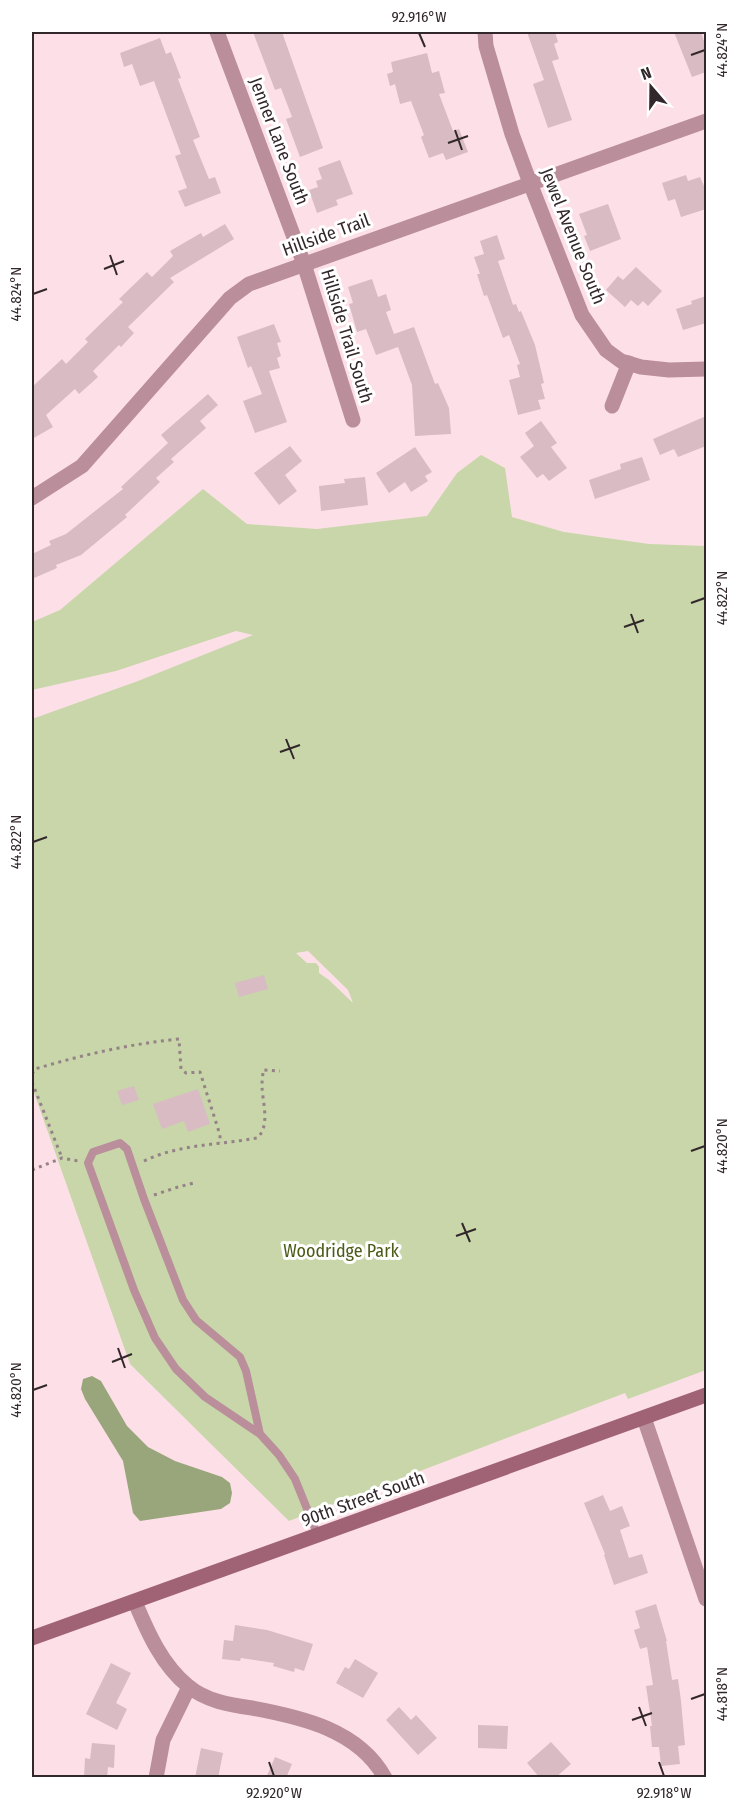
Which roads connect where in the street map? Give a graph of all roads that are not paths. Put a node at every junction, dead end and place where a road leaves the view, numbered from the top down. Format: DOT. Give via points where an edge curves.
graph roads {
  1 [pos="217,32"];
  2 [pos="485,32"];
  3 [pos="706,121"];
  4 [pos="530,183"];
  5 [pos="304,264"];
  6 [pos="629,363"];
  7 [pos="706,369"];
  8 [pos="612,406"];
  9 [pos="353,420"];
  10 [pos="32,498"];
  11 [pos="706,1395"];
  12 [pos="644,1418"];
  13 [pos="260,1434"];
  14 [pos="318,1536"];
  15 [pos="706,1599"];
  16 [pos="135,1602"];
  17 [pos="32,1638"];
  18 [pos="189,1687"];
  19 [pos="156,1778"];
  20 [pos="385,1778"];
  1 -- 5 [label="street, Jenner Lane South"];
  2 -- 4 [label="street, Jewel Avenue South" via="512,134"];
  3 -- 4 [label="street, Hillside Trail"];
  4 -- 5 [label="street, Hillside Trail"];
  4 -- 6 [label="street, Jewel Avenue South" via="582,315 606,350"];
  5 -- 9 [label="street, Hillside Trail South"];
  5 -- 10 [label="street, Hillside Trail" via="249,284 230,298 82,466"];
  6 -- 7 [label="street, Jewel Avenue South" via="669,370"];
  6 -- 8 [label="street"];
  11 -- 12 [label="street, 90th Street South"];
  12 -- 14 [label="street, 90th Street South"];
  12 -- 15 [label="street"];
  13 -- 13 [label="lane" via="205,1397 176,1369 155,1338 88,1163 93,1152 120,1143 128,1149 183,1300 196,1320 240,1357"];
  13 -- 14 [label="lane" via="295,1479"];
  14 -- 16 [label="street, 90th Street South"];
  16 -- 17 [label="street, 90th Street South"];
  16 -- 18 [label="street" via="150,1638"];
  18 -- 19 [label="street" via="163,1740"];
  18 -- 20 [label="street" via="218,1702 291,1715 324,1727 364,1751"];
}
